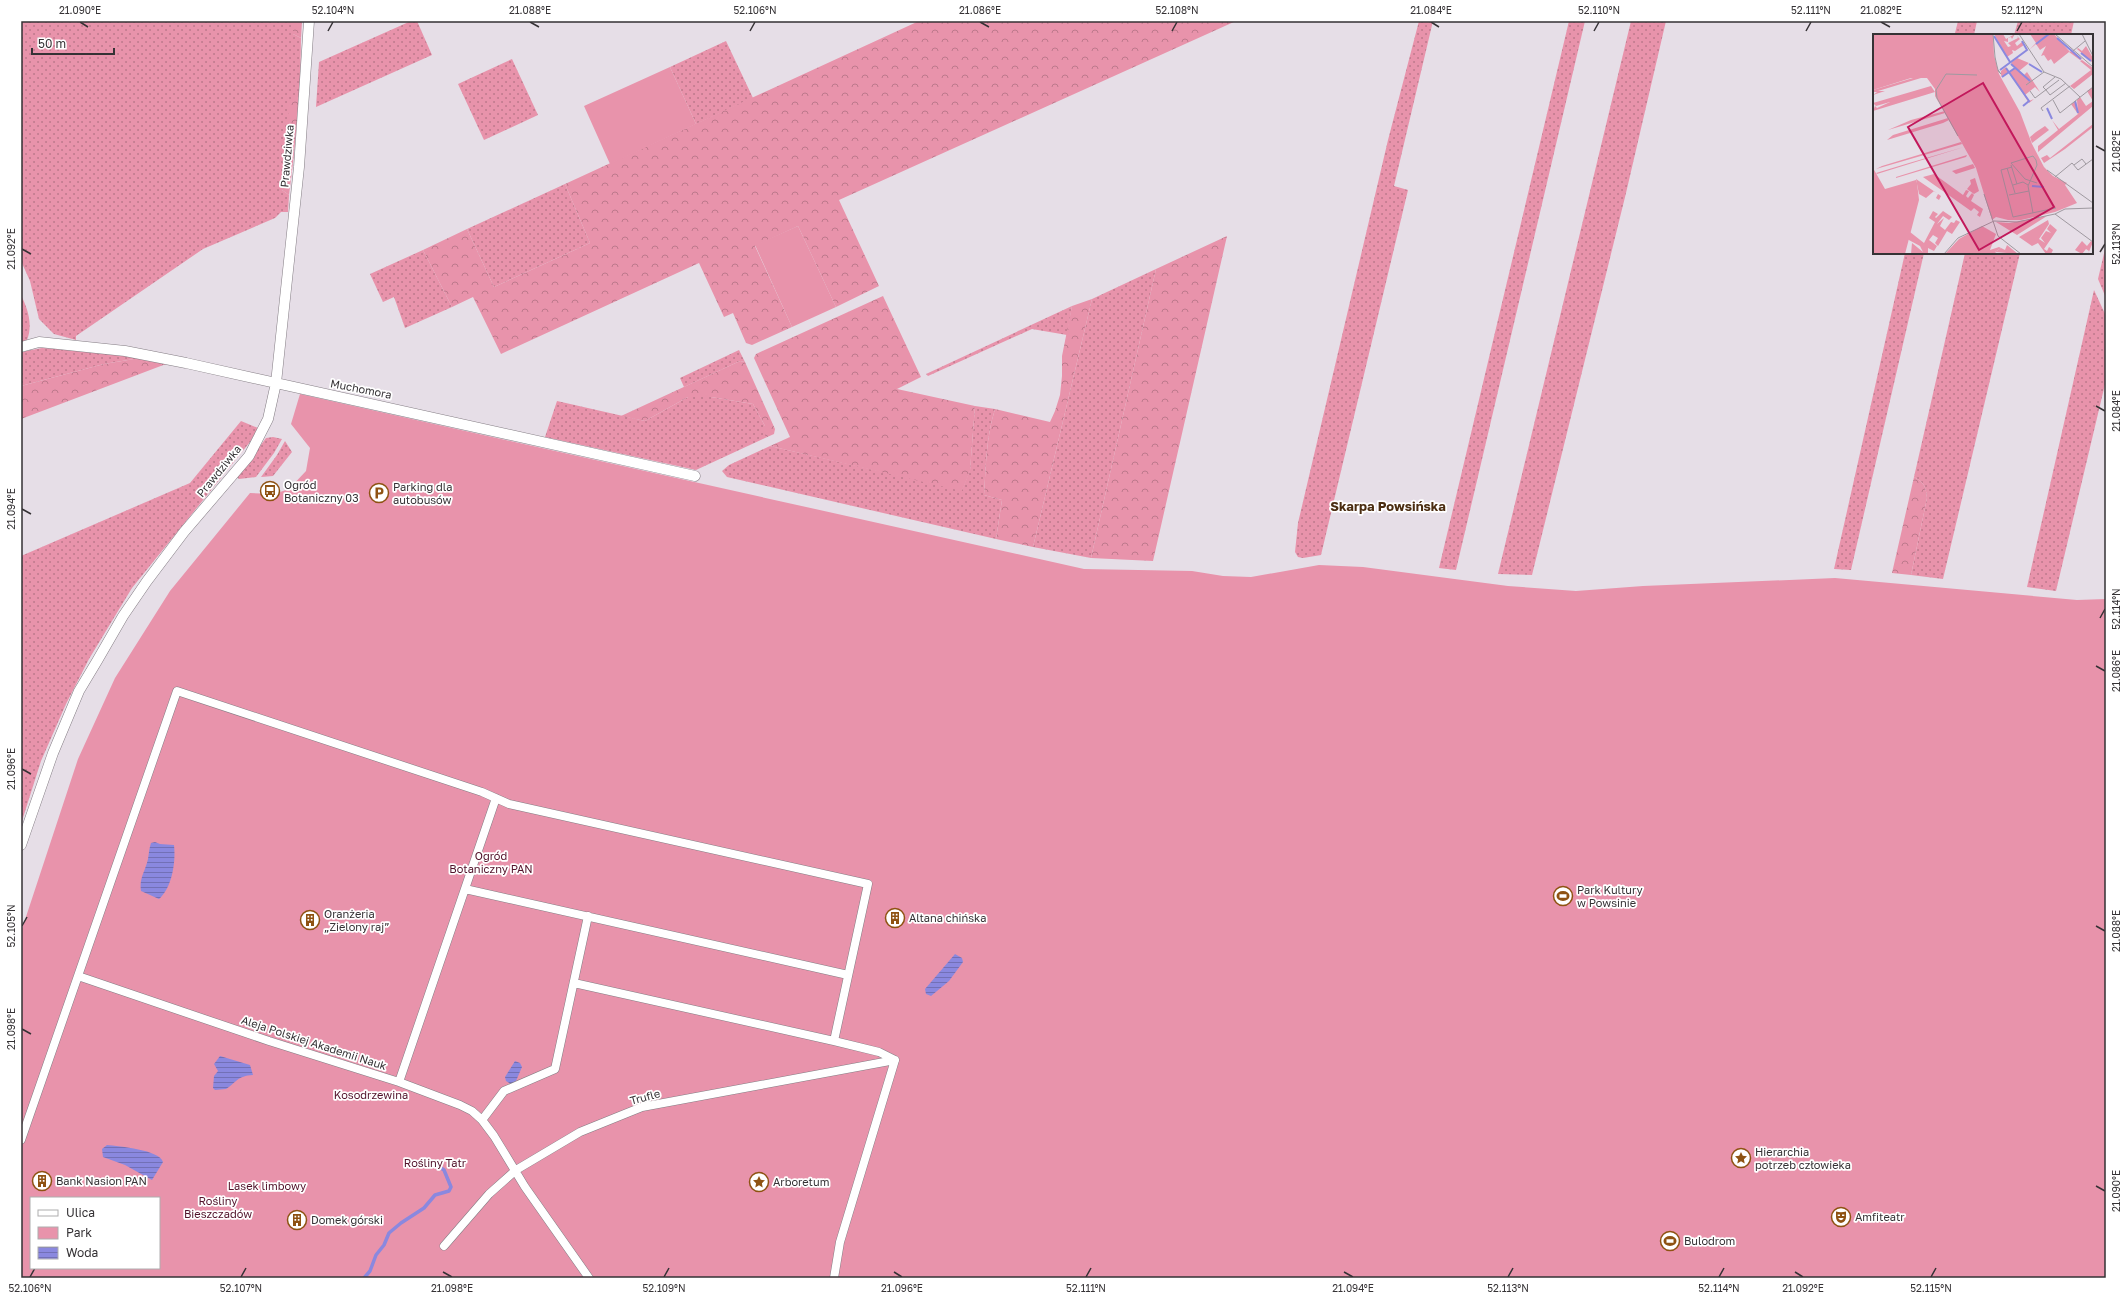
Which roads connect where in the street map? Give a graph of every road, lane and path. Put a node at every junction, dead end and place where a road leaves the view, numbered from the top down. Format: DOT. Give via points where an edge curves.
graph roads {
  1 [pos="309,21"];
  2 [pos="21,347"];
  3 [pos="276,383"];
  4 [pos="695,476"];
  5 [pos="496,798"];
  6 [pos="21,844"];
  7 [pos="464,889"];
  8 [pos="588,916"];
  9 [pos="848,975"];
  10 [pos="78,976"];
  11 [pos="574,983"];
  12 [pos="834,1041"];
  13 [pos="895,1060"];
  14 [pos="399,1082"];
  15 [pos="482,1120"];
  16 [pos="21,1140"];
  17 [pos="516,1170"];
  18 [pos="444,1246"];
  19 [pos="589,1278"];
  20 [pos="834,1278"];
  1 -- 3 [label="street, Prawdziwka" via="299,167"];
  2 -- 3 [label="street, Muchomora" via="39,342 126,351"];
  3 -- 4 [label="street, Muchomora"];
  3 -- 6 [label="street, Prawdziwka" via="268,419 249,456 184,532 147,581 123,616 79,691 53,753"];
  5 -- 7 [label="street"];
  5 -- 9 [label="street" via="509,804 868,884"];
  5 -- 10 [label="street" via="177,691"];
  7 -- 8 [label="street"];
  7 -- 14 [label="street"];
  8 -- 9 [label="street"];
  8 -- 11 [label="street"];
  9 -- 12 [label="street"];
  10 -- 14 [label="street, Aleja Polskiej Akademii Nauk"];
  10 -- 16 [label="street"];
  11 -- 12 [label="street"];
  11 -- 15 [label="street" via="555,1069 504,1091"];
  12 -- 13 [label="street" via="879,1052"];
  13 -- 17 [label="street, Trufle" via="642,1107 580,1132"];
  13 -- 20 [label="street" via="840,1242"];
  14 -- 15 [label="street, Aleja Polskiej Akademii Nauk" via="460,1105"];
  15 -- 17 [label="street, Aleja Polskiej Akademii Nauk"];
  17 -- 18 [label="street, Trufle" via="488,1194"];
  17 -- 19 [label="street, Aleja Polskiej Akademii Nauk" via="525,1187"];
}
